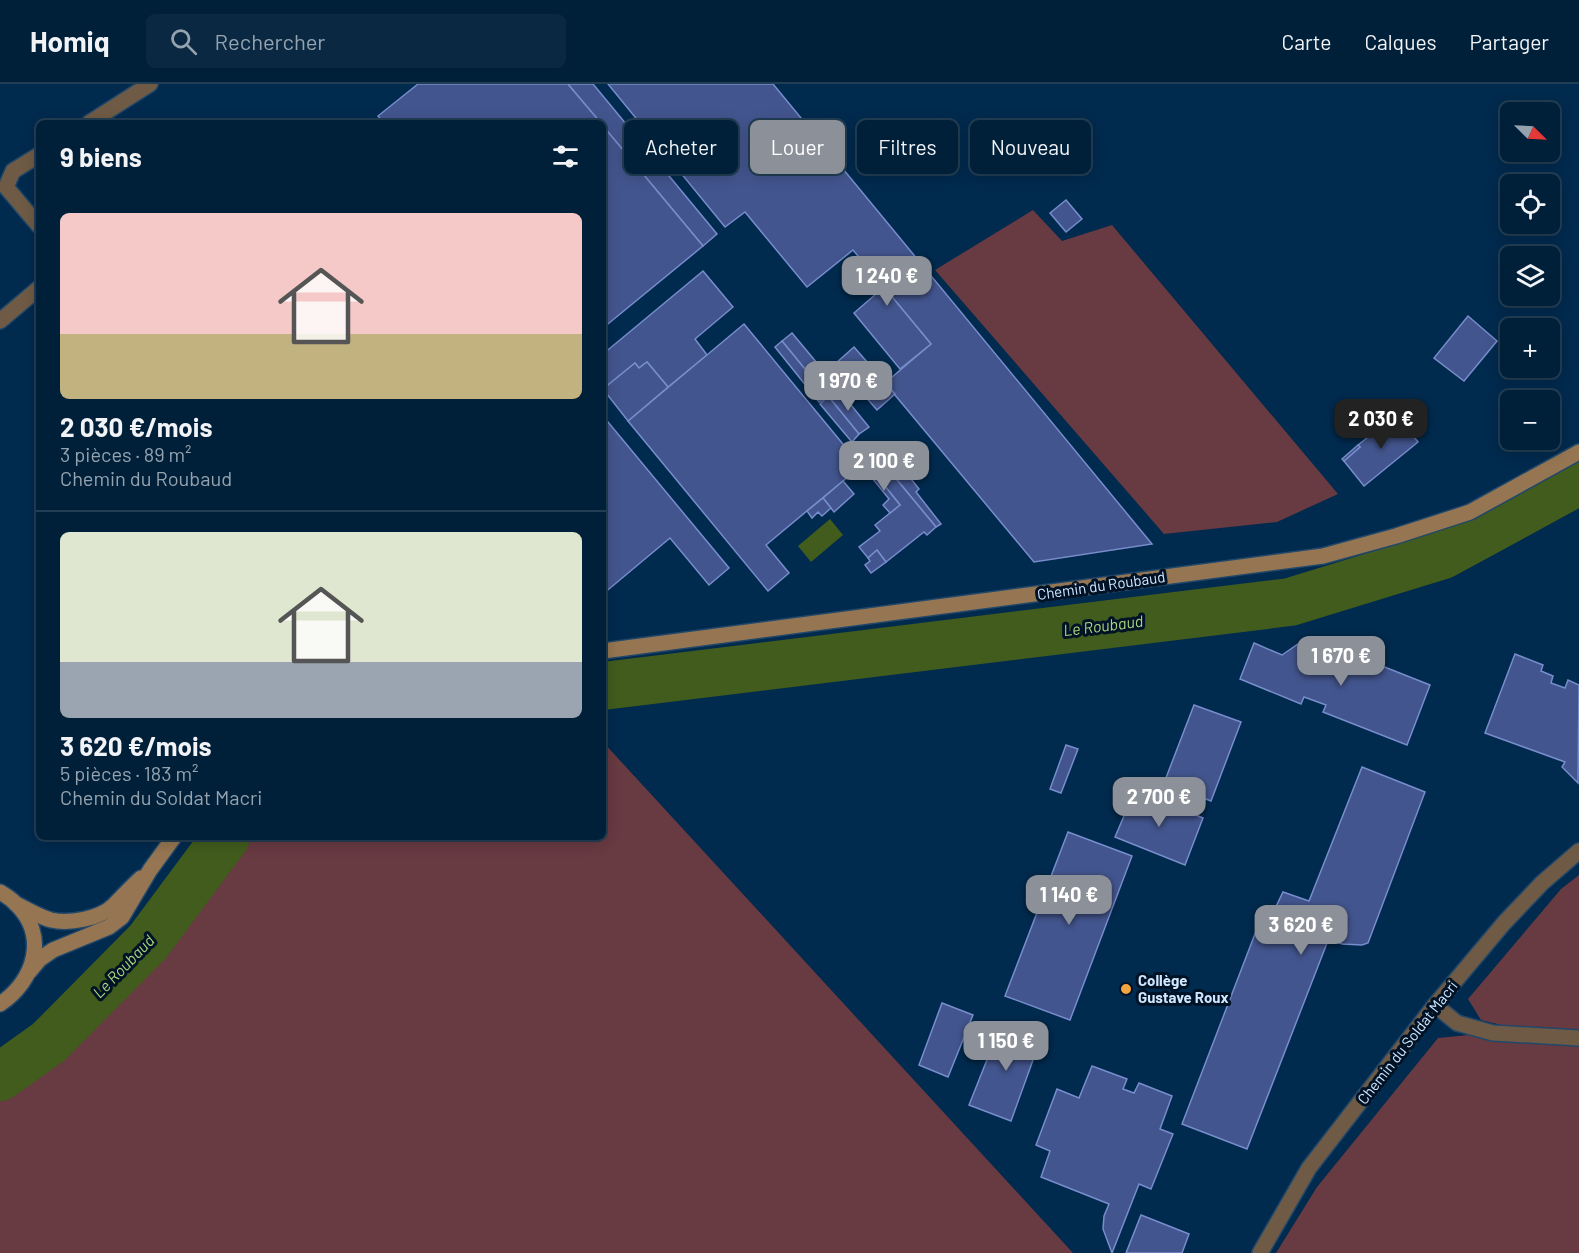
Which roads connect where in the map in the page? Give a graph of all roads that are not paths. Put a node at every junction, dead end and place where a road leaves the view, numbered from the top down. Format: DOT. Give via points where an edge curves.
graph roads {
  1 [pos="150,84"];
  2 [pos="94,120"];
  3 [pos="36,157"];
  4 [pos="3,183"];
  5 [pos="36,222"];
  6 [pos="36,291"];
  7 [pos="0,321"];
  8 [pos="1579,452"];
  9 [pos="606,651"];
  10 [pos="172,840"];
  11 [pos="1579,851"];
  12 [pos="150,870"];
  13 [pos="0,892"];
  14 [pos="16,903"];
  15 [pos="29,972"];
  16 [pos="0,1004"];
  17 [pos="1435,1005"];
  18 [pos="1579,1038"];
  19 [pos="1260,1253"];
  1 -- 2 [label="street"];
  3 -- 4 [label="street" via="13,171"];
  4 -- 5 [label="street"];
  6 -- 7 [label="street"];
  8 -- 9 [label="street, Chemin du Roubaud" via="1470,512 1323,556"];
  10 -- 12 [label="street"];
  11 -- 17 [label="street, Chemin du Soldat Macri" via="1504,923"];
  12 -- 14 [label="street" via="113,906 94,916 53,920"];
  12 -- 15 [label="street" via="122,917 109,927 53,950"];
  13 -- 14 [label="street"];
  14 -- 15 [label="street" via="28,920 34,939"];
  15 -- 16 [label="street" via="13,995"];
  17 -- 18 [label="street" via="1457,1023 1493,1033"];
  17 -- 19 [label="street, Chemin du Soldat Macri" via="1309,1168"];
}
